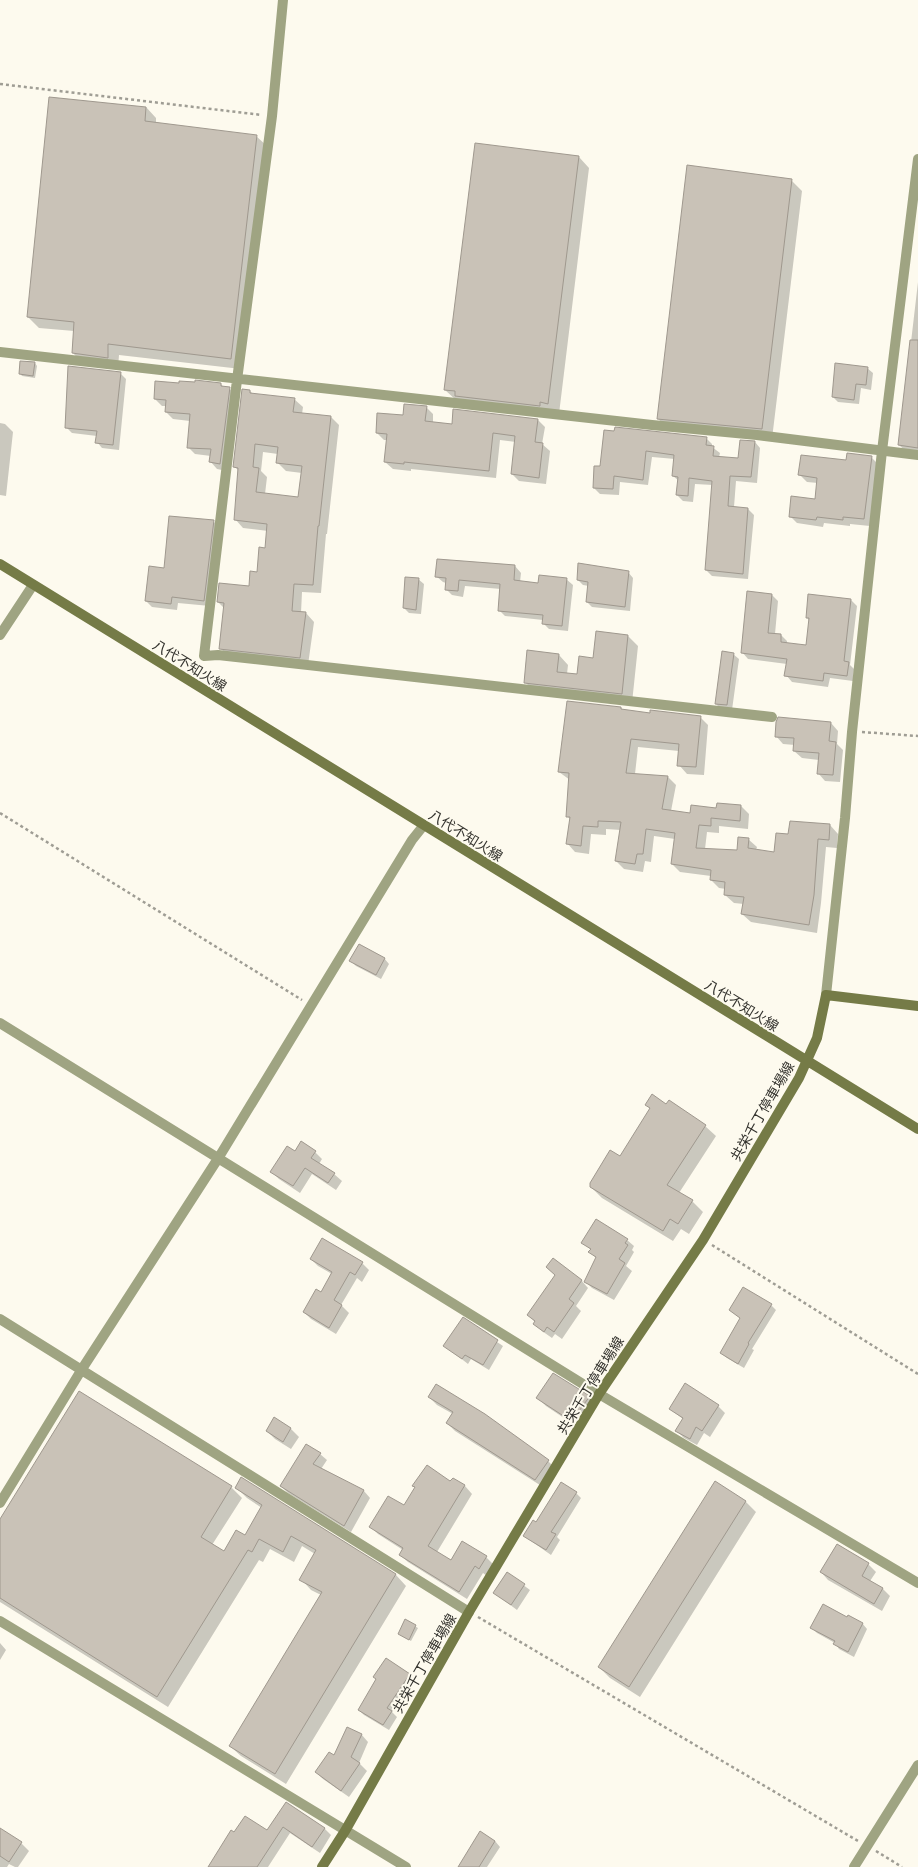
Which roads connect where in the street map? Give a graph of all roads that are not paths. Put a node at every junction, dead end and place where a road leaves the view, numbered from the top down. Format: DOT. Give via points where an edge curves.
graph roads {
  1 [pos="283,0"];
  2 [pos="918,159"];
  3 [pos="0,352"];
  4 [pos="237,380"];
  5 [pos="882,451"];
  6 [pos="918,455"];
  7 [pos="0,564"];
  8 [pos="33,584"];
  9 [pos="0,635"];
  10 [pos="772,717"];
  11 [pos="424,825"];
  12 [pos="826,995"];
  13 [pos="918,1006"];
  14 [pos="0,1023"];
  15 [pos="807,1062"];
  16 [pos="918,1129"];
  17 [pos="219,1157"];
  18 [pos="0,1319"];
  19 [pos="82,1369"];
  20 [pos="599,1394"];
  21 [pos="0,1503"];
  22 [pos="918,1582"];
  23 [pos="469,1612"];
  24 [pos="0,1621"];
  25 [pos="918,1765"];
  26 [pos="345,1831"];
  27 [pos="322,1867"];
  28 [pos="406,1867"];
  29 [pos="854,1867"];
  1 -- 4 [label="street" via="272,116"];
  2 -- 5 [label="street"];
  3 -- 4 [label="street"];
  4 -- 5 [label="street" via="757,435"];
  4 -- 10 [label="street" via="204,656 218,655"];
  5 -- 6 [label="street"];
  5 -- 12 [label="street"];
  7 -- 8 [label="main road, 八代不知火線"];
  8 -- 9 [label="street"];
  8 -- 11 [label="main road, 八代不知火線"];
  11 -- 15 [label="main road, 八代不知火線"];
  11 -- 17 [label="street" via="412,840"];
  12 -- 13 [label="main road"];
  12 -- 15 [label="main road, 共栄千丁停車場線" via="817,1038"];
  14 -- 17 [label="street"];
  15 -- 16 [label="main road, 八代不知火線"];
  15 -- 20 [label="main road, 共栄千丁停車場線" via="703,1240"];
  17 -- 19 [label="street"];
  17 -- 20 [label="street"];
  18 -- 19 [label="street"];
  19 -- 21 [label="street"];
  19 -- 23 [label="street"];
  20 -- 22 [label="street"];
  20 -- 23 [label="main road, 共栄千丁停車場線"];
  23 -- 26 [label="main road, 共栄千丁停車場線"];
  24 -- 26 [label="street"];
  25 -- 29 [label="street"];
  26 -- 27 [label="main road, 共栄千丁停車場線"];
  26 -- 28 [label="street"];
}
